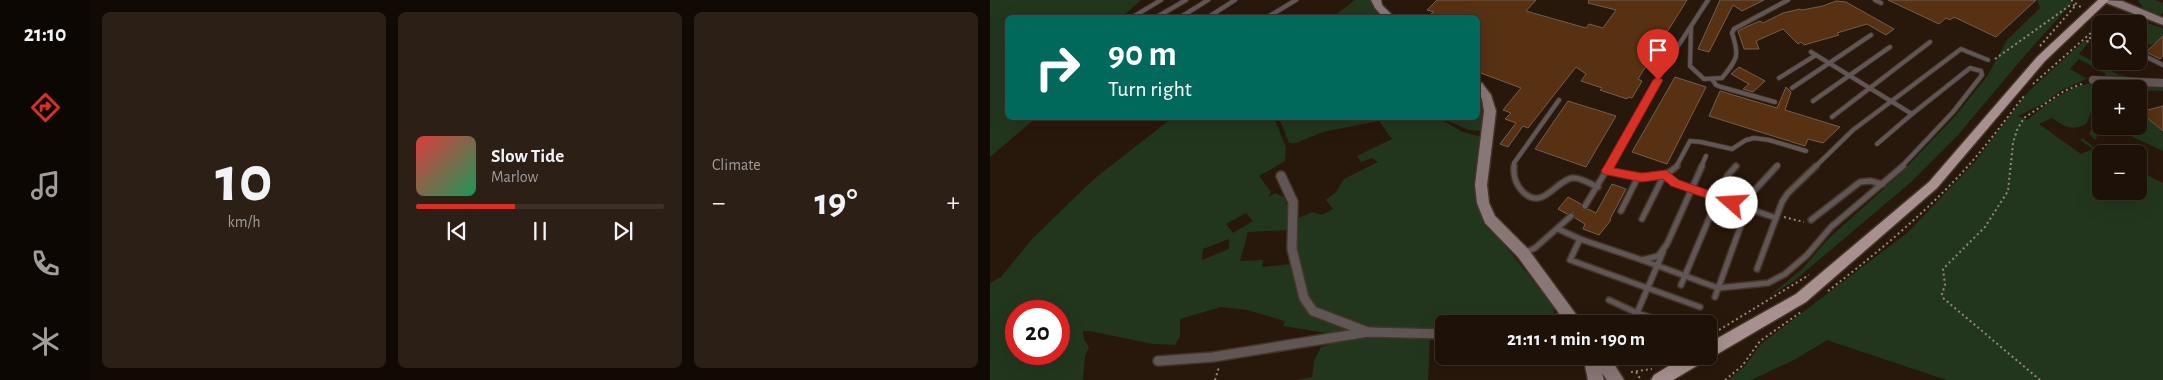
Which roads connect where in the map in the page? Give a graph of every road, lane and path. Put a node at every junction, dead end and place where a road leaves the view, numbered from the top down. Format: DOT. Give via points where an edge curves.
graph roads {
  1 [pos="1161,0"];
  2 [pos="1186,0"];
  3 [pos="1208,0"];
  4 [pos="1235,0"];
  5 [pos="1296,0"];
  6 [pos="1376,0"];
  7 [pos="1708,0"];
  8 [pos="1788,0"];
  9 [pos="1875,0"];
  10 [pos="2071,0"];
  11 [pos="2104,0"];
  12 [pos="1881,3"];
  13 [pos="2076,5"];
  14 [pos="1136,15"];
  15 [pos="1160,15"];
  16 [pos="1184,15"];
  17 [pos="1212,15"];
  18 [pos="1271,15"];
  19 [pos="1387,15"];
  20 [pos="2163,22"];
  21 [pos="1691,26"];
  22 [pos="2051,33"];
  23 [pos="1871,36"];
  24 [pos="2092,36"];
  25 [pos="1930,42"];
  26 [pos="2092,44"];
  27 [pos="1890,47"];
  28 [pos="1811,52"];
  29 [pos="1816,55"];
  30 [pos="2147,57"];
  31 [pos="1988,60"];
  32 [pos="1831,64"];
  33 [pos="2163,65"];
  34 [pos="1850,76"];
  35 [pos="1779,78"];
  36 [pos="1712,80"];
  37 [pos="2092,80"];
  38 [pos="2093,80"];
  39 [pos="2116,80"];
  40 [pos="2147,82"];
  41 [pos="2163,83"];
  42 [pos="1792,88"];
  43 [pos="1870,88"];
  44 [pos="1480,89"];
  45 [pos="1559,100"];
  46 [pos="1775,102"];
  47 [pos="1813,102"];
  48 [pos="1892,102"];
  49 [pos="1912,114"];
  50 [pos="1832,117"];
  51 [pos="1876,144"];
  52 [pos="1806,151"];
  53 [pos="1706,156"];
  54 [pos="1778,165"];
  55 [pos="1736,166"];
  56 [pos="1607,171"];
  57 [pos="1665,174"];
  58 [pos="1281,176"];
  59 [pos="1638,177"];
  60 [pos="1883,184"];
  61 [pos="1598,187"];
  62 [pos="1692,189"];
  63 [pos="1717,198"];
  64 [pos="1584,206"];
  65 [pos="1747,208"];
  66 [pos="1621,211"];
  67 [pos="1571,216"];
  68 [pos="1777,216"];
  69 [pos="1642,219"];
  70 [pos="1811,220"];
  71 [pos="1558,229"];
  72 [pos="1580,239"];
  73 [pos="1667,244"];
  74 [pos="1523,254"];
  75 [pos="1642,260"];
  76 [pos="1656,266"];
  77 [pos="1757,269"];
  78 [pos="1811,274"];
  79 [pos="1685,277"];
  80 [pos="1681,285"];
  81 [pos="1647,288"];
  82 [pos="1718,288"];
  83 [pos="1715,297"];
  84 [pos="1609,300"];
  85 [pos="1700,307"];
  86 [pos="1637,313"];
  87 [pos="1571,315"];
  88 [pos="1643,315"];
  89 [pos="1368,332"];
  90 [pos="1717,332"];
  91 [pos="1435,334"];
  92 [pos="1717,346"];
  93 [pos="1223,355"];
  94 [pos="1158,361"];
  95 [pos="1593,365"];
  96 [pos="1606,365"];
  97 [pos="1685,365"];
  98 [pos="1636,372"];
  99 [pos="1214,380"];
  100 [pos="1596,380"];
  101 [pos="1616,380"];
  102 [pos="1641,380"];
  103 [pos="1659,380"];
  104 [pos="2040,380"];
  1 -- 14 [label="lane"];
  2 -- 15 [label="lane"];
  3 -- 16 [label="lane"];
  4 -- 17 [label="lane"];
  5 -- 18 [label="lane"];
  6 -- 19 [label="street"];
  7 -- 21 [label="lane"];
  8 -- 36 [label="lane" via="1734,30 1737,59 1722,78"];
  9 -- 12 [label="lane"];
  10 -- 13 [label="path"];
  11 -- 20 [label="street"];
  11 -- 92 [label="main road" via="2041,59 1933,185 1801,298"];
  13 -- 22 [label="path"];
  13 -- 31 [label="path" via="2069,6 1995,59"];
  21 -- 36 [label="lane" via="1690,66 1704,78"];
  21 -- 56 [label="lane"];
  23 -- 32 [label="lane"];
  24 -- 26 [label="path" via="2087,41"];
  25 -- 43 [label="lane"];
  27 -- 34 [label="lane"];
  28 -- 29 [label="lane"];
  29 -- 32 [label="lane"];
  29 -- 35 [label="lane"];
  30 -- 33 [label="lane"];
  31 -- 48 [label="lane" via="1961,49"];
  32 -- 34 [label="lane"];
  32 -- 42 [label="lane"];
  34 -- 43 [label="lane"];
  34 -- 47 [label="lane"];
  36 -- 46 [label="lane" via="1716,85"];
  37 -- 104 [label="path" via="2071,86 2024,118 2013,142 2008,191 1985,227 1944,266 1942,274 1944,298"];
  38 -- 39 [label="street"];
  40 -- 41 [label="street"];
  43 -- 48 [label="lane"];
  43 -- 50 [label="lane"];
  44 -- 74 [label="street" via="1487,98 1490,111 1481,185 1483,203 1490,219"];
  45 -- 61 [label="lane" via="1514,163 1512,171 1516,185 1526,194 1542,197 1568,179 1575,178"];
  48 -- 49 [label="lane"];
  48 -- 68 [label="lane" via="1854,130 1803,178 1785,197"];
  49 -- 51 [label="lane"];
  49 -- 60 [label="lane" via="1970,68 1981,72 1970,93"];
  52 -- 57 [label="lane" via="1757,138 1732,149 1690,141 1676,167"];
  53 -- 62 [label="lane"];
  54 -- 65 [label="lane" via="1760,182"];
  55 -- 63 [label="lane" via="1727,176"];
  56 -- 59 [label="lane"];
  56 -- 61 [label="lane"];
  57 -- 59 [label="lane"];
  57 -- 62 [label="lane" via="1675,183"];
  57 -- 69 [label="lane"];
  58 -- 89 [label="street" via="1293,202 1292,249 1304,298 1312,311"];
  59 -- 66 [label="lane"];
  60 -- 70 [label="lane" via="1860,182"];
  60 -- 82 [label="lane" via="1832,227 1785,274 1768,283"];
  61 -- 64 [label="lane"];
  62 -- 63 [label="lane"];
  62 -- 73 [label="lane"];
  63 -- 65 [label="lane"];
  63 -- 79 [label="lane"];
  65 -- 68 [label="lane"];
  65 -- 82 [label="lane"];
  67 -- 71 [label="lane"];
  68 -- 70 [label="path" via="1801,222"];
  68 -- 77 [label="lane"];
  71 -- 72 [label="lane"];
  71 -- 74 [label="lane"];
  72 -- 75 [label="lane"];
  72 -- 81 [label="lane" via="1570,260"];
  73 -- 75 [label="lane" via="1658,256"];
  73 -- 76 [label="lane"];
  74 -- 87 [label="street"];
  75 -- 76 [label="lane"];
  76 -- 79 [label="lane"];
  76 -- 81 [label="lane"];
  78 -- 90 [label="path"];
  79 -- 80 [label="lane"];
  79 -- 82 [label="lane"];
  81 -- 85 [label="lane"];
  81 -- 86 [label="lane"];
  82 -- 83 [label="lane"];
  84 -- 86 [label="lane"];
  86 -- 88 [label="lane"];
  89 -- 91 [label="street"];
  89 -- 93 [label="street"];
  93 -- 94 [label="street"];
  93 -- 99 [label="path"];
  95 -- 100 [label="street"];
  96 -- 101 [label="street"];
  97 -- 103 [label="main road"];
  98 -- 102 [label="path"];
}
